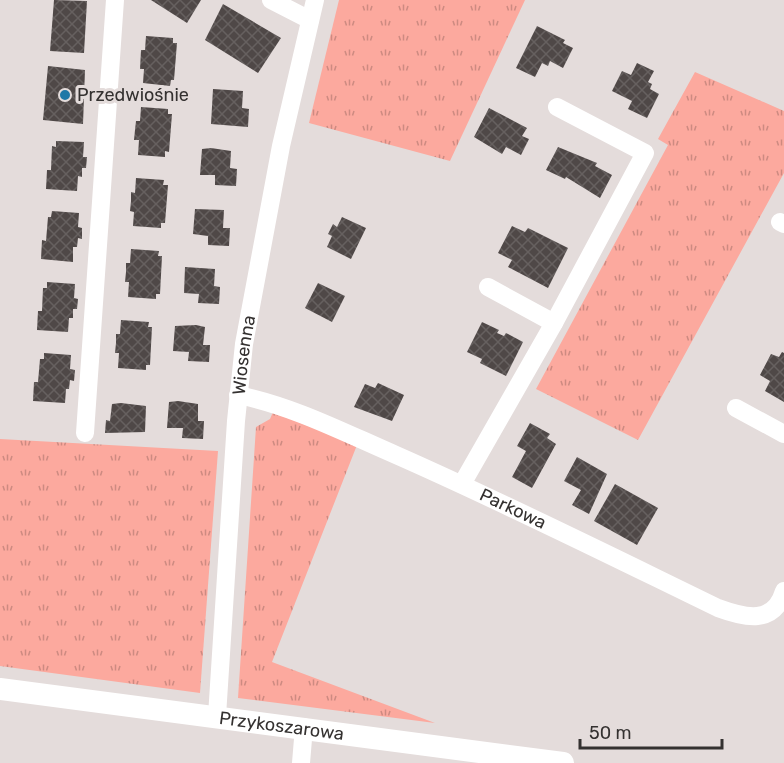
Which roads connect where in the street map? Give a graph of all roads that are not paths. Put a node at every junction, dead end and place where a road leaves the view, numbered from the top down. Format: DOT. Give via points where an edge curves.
graph roads {
  1 [pos="115,0"];
  2 [pos="271,0"];
  3 [pos="315,0"];
  4 [pos="310,20"];
  5 [pos="557,107"];
  6 [pos="488,288"];
  7 [pos="554,323"];
  8 [pos="238,394"];
  9 [pos="736,408"];
  10 [pos="85,433"];
  11 [pos="784,434"];
  12 [pos="462,484"];
  13 [pos="782,596"];
  14 [pos="0,689"];
  15 [pos="217,716"];
  16 [pos="304,727"];
  17 [pos="301,763"];
  18 [pos="563,763"];
  1 -- 10 [label="street"];
  2 -- 4 [label="street"];
  3 -- 4 [label="street, Wiosenna"];
  4 -- 8 [label="street, Wiosenna" via="281,146"];
  5 -- 7 [label="street" via="645,153"];
  6 -- 7 [label="street"];
  7 -- 12 [label="street"];
  8 -- 12 [label="street, Parkowa" via="335,428"];
  8 -- 15 [label="street, Wiosenna"];
  9 -- 11 [label="street"];
  12 -- 13 [label="street, Parkowa" via="728,612 760,618 772,612"];
  14 -- 15 [label="street, Przykoszarowa"];
  15 -- 16 [label="street, Przykoszarowa"];
  16 -- 17 [label="street"];
  16 -- 18 [label="street, Przykoszarowa"];
}
